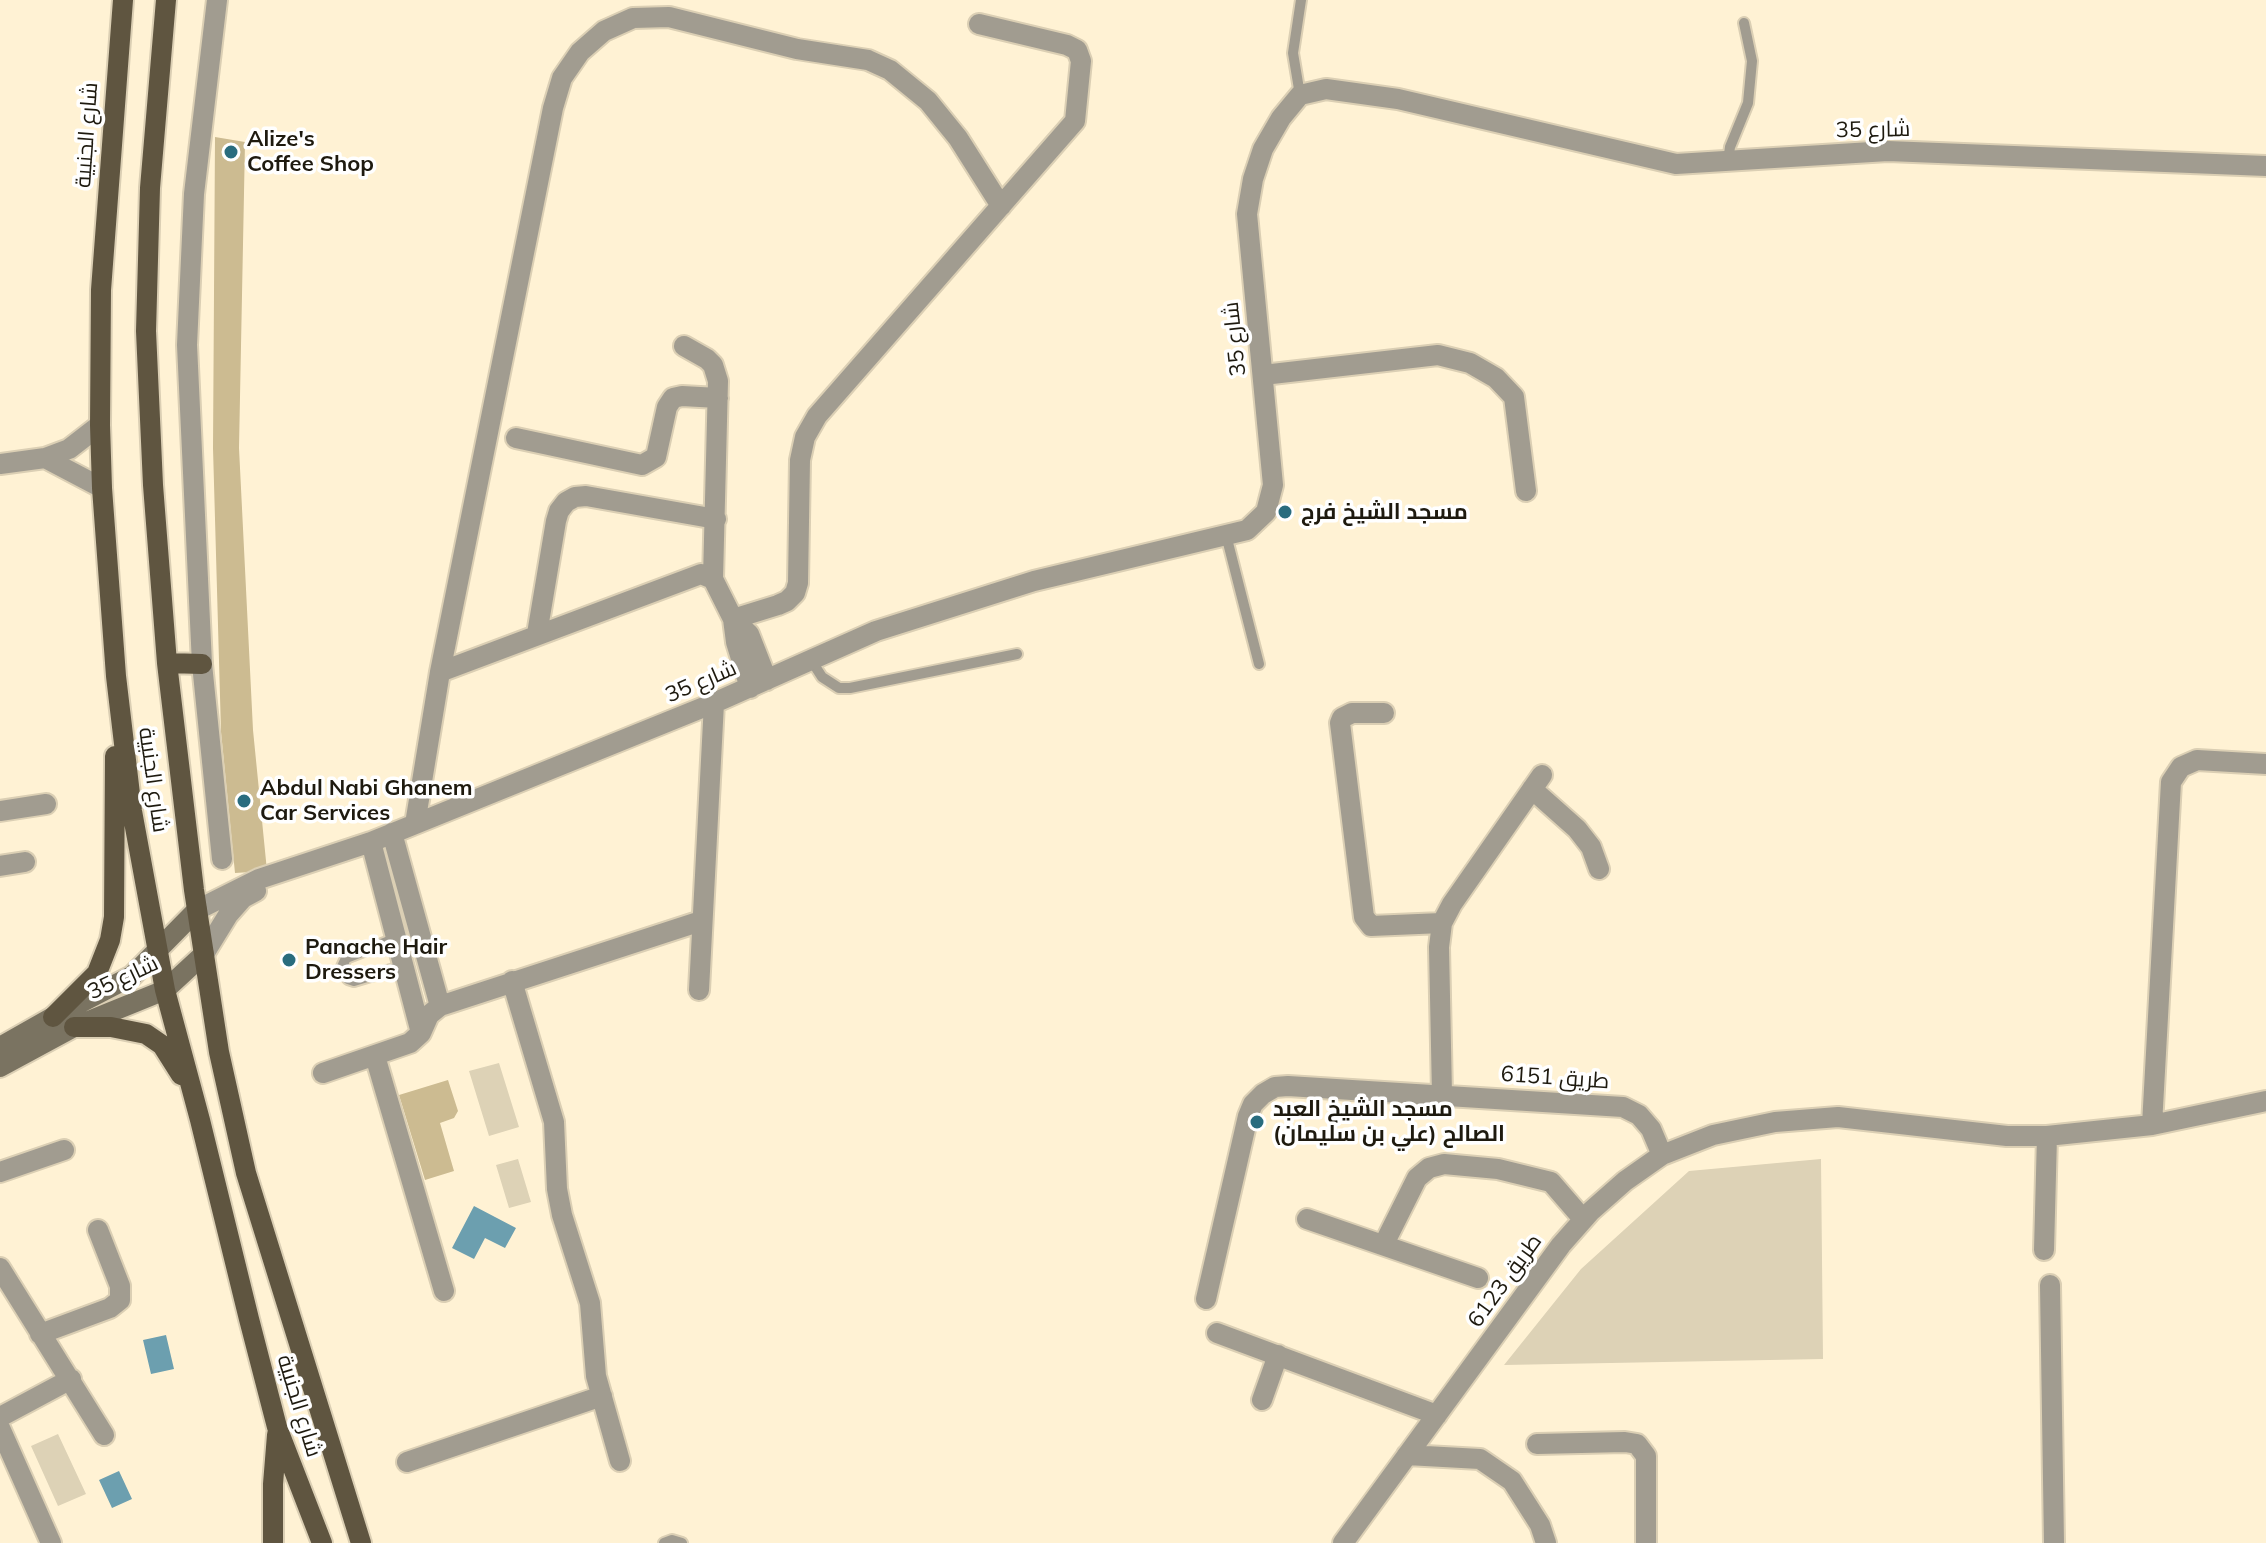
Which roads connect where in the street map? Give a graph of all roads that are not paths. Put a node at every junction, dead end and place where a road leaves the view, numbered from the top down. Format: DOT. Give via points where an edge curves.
graph roads {
  1 [pos="123,0"];
  2 [pos="166,0"];
  3 [pos="217,0"];
  4 [pos="1301,0"];
  5 [pos="1744,23"];
  6 [pos="979,24"];
  7 [pos="1300,95"];
  8 [pos="1728,161"];
  9 [pos="2266,166"];
  10 [pos="1001,206"];
  11 [pos="684,346"];
  12 [pos="1263,375"];
  13 [pos="718,398"];
  14 [pos="100,425"];
  15 [pos="516,438"];
  16 [pos="45,458"];
  17 [pos="0,464"];
  18 [pos="102,488"];
  19 [pos="1526,491"];
  20 [pos="716,519"];
  21 [pos="1226,535"];
  22 [pos="713,579"];
  23 [pos="733,619"];
  24 [pos="537,634"];
  25 [pos="1017,654"];
  26 [pos="811,660"];
  27 [pos="167,663"];
  28 [pos="202,664"];
  29 [pos="1259,664"];
  30 [pos="440,672"];
  31 [pos="116,676"];
  32 [pos="759,684"];
  33 [pos="714,703"];
  34 [pos="1384,713"];
  35 [pos="2266,764"];
  36 [pos="46,804"];
  37 [pos="0,811"];
  38 [pos="415,824"];
  39 [pos="392,833"];
  40 [pos="371,842"];
  41 [pos="222,859"];
  42 [pos="25,862"];
  43 [pos="0,866"];
  44 [pos="1599,869"];
  45 [pos="279,874"];
  46 [pos="197,910"];
  47 [pos="701,921"];
  48 [pos="1442,923"];
  49 [pos="419,929"];
  50 [pos="397,938"];
  51 [pos="157,950"];
  52 [pos="204,954"];
  53 [pos="427,958"];
  54 [pos="404,966"];
  55 [pos="512,981"];
  56 [pos="165,990"];
  57 [pos="699,990"];
  58 [pos="440,1006"];
  59 [pos="53,1017"];
  60 [pos="74,1027"];
  61 [pos="421,1033"];
  62 [pos="0,1047"];
  63 [pos="375,1056"];
  64 [pos="0,1067"];
  65 [pos="323,1073"];
  66 [pos="1442,1095"];
  67 [pos="2266,1101"];
  68 [pos="200,1120"];
  69 [pos="2152,1125"];
  70 [pos="2047,1136"];
  71 [pos="64,1150"];
  72 [pos="1662,1155"];
  73 [pos="0,1172"];
  74 [pos="1307,1219"];
  75 [pos="1583,1219"];
  76 [pos="98,1230"];
  77 [pos="1384,1244"];
  78 [pos="2044,1250"];
  79 [pos="0,1268"];
  80 [pos="1478,1278"];
  81 [pos="2050,1285"];
  82 [pos="444,1291"];
  83 [pos="1206,1299"];
  84 [pos="1217,1333"];
  85 [pos="40,1334"];
  86 [pos="1278,1355"];
  87 [pos="71,1379"];
  88 [pos="602,1396"];
  89 [pos="1262,1400"];
  90 [pos="1437,1415"];
  91 [pos="0,1417"];
  92 [pos="277,1427"];
  93 [pos="0,1428"];
  94 [pos="104,1435"];
  95 [pos="1537,1444"];
  96 [pos="1407,1455"];
  97 [pos="620,1461"];
  98 [pos="407,1462"];
  99 [pos="51,1543"];
  100 [pos="273,1543"];
  101 [pos="322,1543"];
  102 [pos="361,1543"];
  103 [pos="664,1543"];
  104 [pos="682,1543"];
  105 [pos="1343,1543"];
  106 [pos="1546,1543"];
  107 [pos="1646,1543"];
  108 [pos="2054,1543"];
  1 -- 14 [label="main road, شارع الجنبية" via="101,290"];
  2 -- 27 [label="main road, شارع الجنبية" via="150,188 146,331"];
  3 -- 28 [label="street" via="194,194 187,345"];
  4 -- 7 [label="lane" via="1293,53"];
  5 -- 8 [label="lane" via="1752,61 1748,103"];
  6 -- 10 [label="street" via="1067,45 1080,55 1075,121"];
  7 -- 8 [label="street, شارع 35" via="1326,89 1398,99 1676,164"];
  7 -- 12 [label="street, شارع 35" via="1263,149 1247,214"];
  8 -- 9 [label="street, شارع 35" via="1888,151"];
  10 -- 23 [label="street" via="810,426 800,460 795,593 778,605"];
  10 -- 30 [label="street" via="944,119 910,84 879,65 669,17 633,18 604,31 562,78 553,108"];
  11 -- 13 [label="street" via="713,365"];
  12 -- 19 [label="street" via="1438,355 1470,363 1496,378 1514,397"];
  12 -- 21 [label="street, شارع 35" via="1273,485 1266,512 1247,530"];
  13 -- 15 [label="street" via="673,398 656,457 642,465"];
  13 -- 20 [label="street"];
  14 -- 16 [label="street" via="82,442"];
  14 -- 18 [label="main road, شارع الجنبية"];
  16 -- 17 [label="street"];
  16 -- 18 [label="street"];
  18 -- 31 [label="main road, شارع الجنبية"];
  20 -- 22 [label="street"];
  20 -- 24 [label="street" via="586,496 566,502 556,521"];
  21 -- 26 [label="street, شارع 35" via="971,599"];
  21 -- 29 [label="lane"];
  22 -- 23 [label="street"];
  22 -- 24 [label="street" via="694,575"];
  23 -- 32 [label="street" via="736,642"];
  24 -- 30 [label="street"];
  25 -- 26 [label="lane" via="850,688 839,688 822,677"];
  26 -- 32 [label="street, شارع 35"];
  27 -- 28 [label="main road"];
  27 -- 46 [label="main road, شارع الجنبية"];
  28 -- 41 [label="street"];
  30 -- 38 [label="street"];
  31 -- 51 [label="main road, شارع الجنبية" via="132,811"];
  31 -- 59 [label="main road" via="110,940 97,973"];
  32 -- 33 [label="street, شارع 35"];
  33 -- 38 [label="street, شارع 35"];
  33 -- 47 [label="street"];
  34 -- 48 [label="street" via="1352,713 1340,723 1364,917 1371,926"];
  35 -- 69 [label="street" via="2197,760 2181,767 2171,782"];
  36 -- 37 [label="street"];
  38 -- 39 [label="street, شارع 35"];
  39 -- 40 [label="street, شارع 35"];
  39 -- 49 [label="street"];
  40 -- 45 [label="street, شارع 35"];
  40 -- 50 [label="street"];
  42 -- 43 [label="street"];
  44 -- 48 [label="street" via="1591,847 1537,782"];
  45 -- 46 [label="street, شارع 35"];
  45 -- 52 [label="street, شارع 35" via="243,898"];
  46 -- 51 [label="street, شارع 35"];
  46 -- 52 [label="main road, شارع الجنبية"];
  47 -- 55 [label="street"];
  47 -- 57 [label="street"];
  48 -- 66 [label="street"];
  49 -- 50 [label="street"];
  49 -- 53 [label="street"];
  50 -- 54 [label="street"];
  50 -- 54 [label="lane" via="346,958 341,969 354,981"];
  51 -- 56 [label="main road, شارع الجنبية"];
  51 -- 59 [label="street, شارع 35" via="132,976"];
  52 -- 56 [label="street, شارع 35"];
  52 -- 102 [label="main road, شارع الجنبية" via="219,1052 250,1187"];
  53 -- 54 [label="street"];
  53 -- 58 [label="street"];
  54 -- 61 [label="street"];
  55 -- 58 [label="street"];
  55 -- 88 [label="street" via="554,1122 557,1189 590,1303"];
  56 -- 60 [label="street, شارع 35"];
  56 -- 68 [label="main road, شارع الجنبية"];
  58 -- 61 [label="street"];
  59 -- 62 [label="street, شارع 35"];
  60 -- 64 [label="street, شارع 35"];
  60 -- 68 [label="main road" via="146,1034 162,1045"];
  61 -- 63 [label="street" via="410,1043"];
  63 -- 65 [label="street"];
  63 -- 82 [label="street"];
  66 -- 72 [label="street, طريق 6151" via="1623,1107 1651,1129"];
  66 -- 83 [label="street, طريق 6151" via="1288,1086 1263,1094 1248,1116"];
  67 -- 69 [label="street"];
  68 -- 92 [label="main road, شارع الجنبية"];
  69 -- 70 [label="street"];
  70 -- 72 [label="street" via="1838,1117 1775,1122 1713,1135"];
  70 -- 78 [label="street"];
  71 -- 73 [label="street"];
  72 -- 75 [label="street, طريق 6123"];
  74 -- 77 [label="street"];
  75 -- 77 [label="street" via="1551,1182 1498,1169 1444,1164 1417,1178"];
  75 -- 90 [label="street, طريق 6123"];
  76 -- 85 [label="street" via="120,1286 120,1300"];
  77 -- 80 [label="street"];
  79 -- 85 [label="street"];
  81 -- 108 [label="street"];
  84 -- 86 [label="street"];
  85 -- 87 [label="street"];
  86 -- 89 [label="street"];
  86 -- 90 [label="street"];
  87 -- 91 [label="street"];
  87 -- 94 [label="street"];
  88 -- 97 [label="street"];
  88 -- 98 [label="street"];
  90 -- 96 [label="street, طريق 6123"];
  92 -- 100 [label="main road"];
  92 -- 101 [label="main road, شارع الجنبية"];
  93 -- 99 [label="street"];
  95 -- 107 [label="street" via="1637,1444 1646,1456"];
  96 -- 105 [label="street, طريق 6123"];
  96 -- 106 [label="street" via="1480,1459 1512,1481"];
  103 -- 104 [label="lane"];
}
